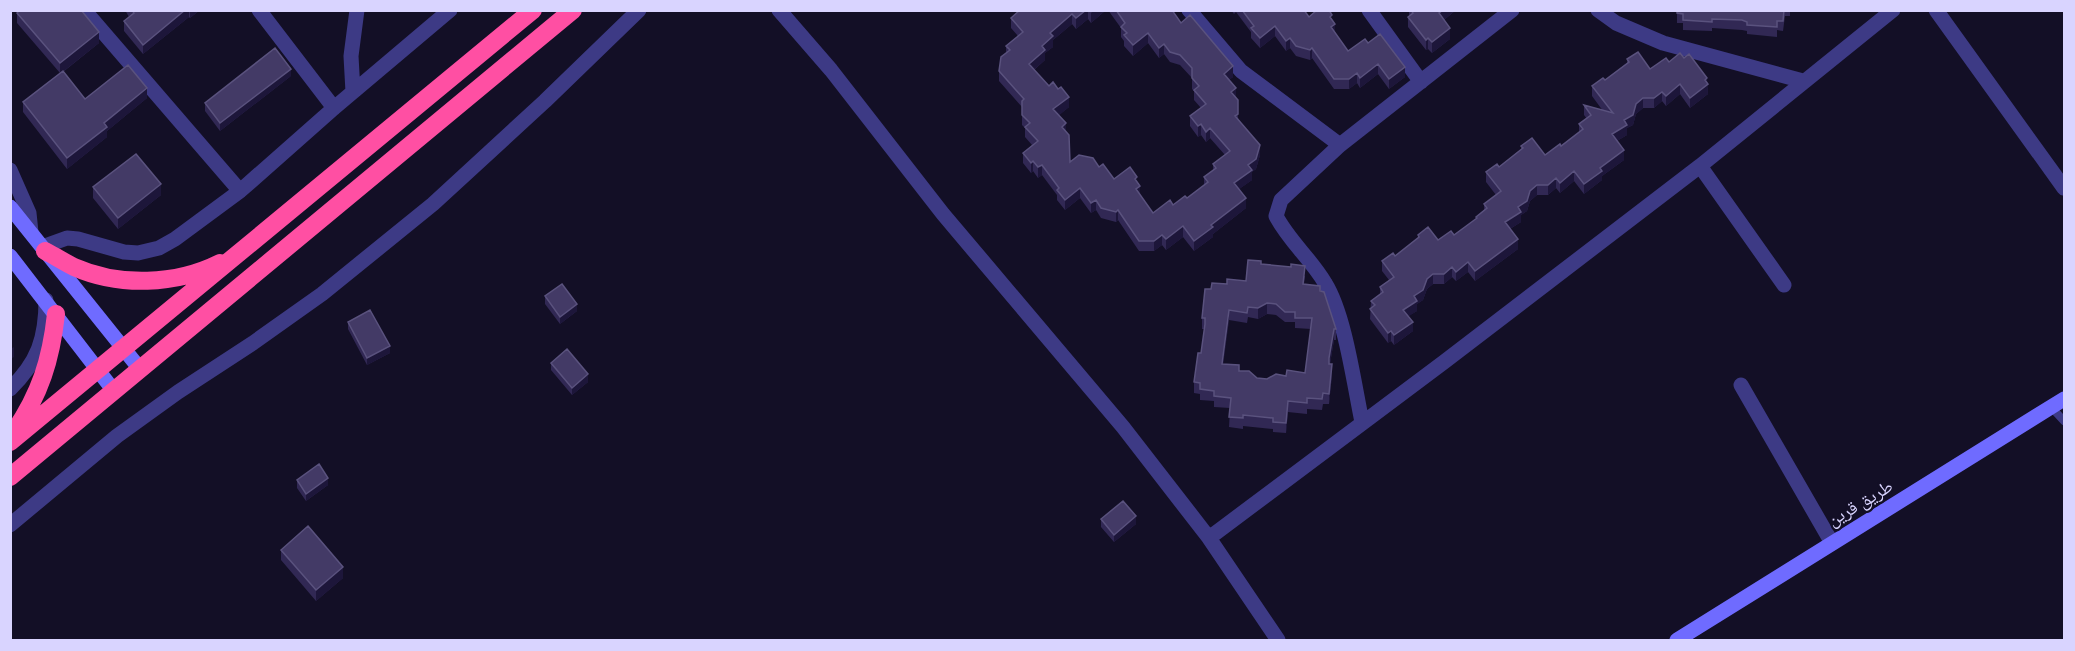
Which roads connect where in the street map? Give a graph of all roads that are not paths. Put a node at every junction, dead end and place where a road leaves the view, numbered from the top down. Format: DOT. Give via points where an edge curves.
graph roads {
  1 [pos="84,10"];
  2 [pos="259,10"];
  3 [pos="357,10"];
  4 [pos="450,10"];
  5 [pos="533,10"];
  6 [pos="573,10"];
  7 [pos="639,10"];
  8 [pos="780,10"];
  9 [pos="1190,10"];
  10 [pos="1369,10"];
  11 [pos="1512,10"];
  12 [pos="1598,10"];
  13 [pos="1893,10"];
  14 [pos="1936,10"];
  15 [pos="1616,17"];
  16 [pos="1803,81"];
  17 [pos="1421,82"];
  18 [pos="353,92"];
  19 [pos="334,108"];
  20 [pos="1340,145"];
  21 [pos="1700,166"];
  22 [pos="10,170"];
  23 [pos="2064,188"];
  24 [pos="240,191"];
  25 [pos="10,207"];
  26 [pos="31,232"];
  27 [pos="43,249"];
  28 [pos="237,255"];
  29 [pos="10,256"];
  30 [pos="1784,285"];
  31 [pos="51,307"];
  32 [pos="124,350"];
  33 [pos="141,369"];
  34 [pos="99,370"];
  35 [pos="1741,385"];
  36 [pos="10,389"];
  37 [pos="114,390"];
  38 [pos="2058,404"];
  39 [pos="2064,421"];
  40 [pos="1362,423"];
  41 [pos="10,436"];
  42 [pos="10,442"];
  43 [pos="10,477"];
  44 [pos="10,525"];
  45 [pos="1209,538"];
  46 [pos="1832,543"];
  47 [pos="1278,640"];
  48 [pos="1677,640"];
  1 -- 24 [label="street"];
  2 -- 19 [label="street"];
  3 -- 18 [label="street" via="351,57"];
  4 -- 18 [label="street"];
  5 -- 28 [label="highway"];
  6 -- 33 [label="highway"];
  7 -- 44 [label="street" via="433,204 322,294 117,436"];
  8 -- 45 [label="street" via="943,214 1123,427"];
  9 -- 20 [label="street" via="1240,71"];
  10 -- 17 [label="street"];
  11 -- 17 [label="street"];
  12 -- 15 [label="street"];
  13 -- 16 [label="street"];
  14 -- 23 [label="street"];
  15 -- 16 [label="street" via="1663,43"];
  16 -- 21 [label="street"];
  17 -- 20 [label="street"];
  18 -- 19 [label="street"];
  19 -- 24 [label="street"];
  20 -- 40 [label="street" via="1281,200 1276,216 1326,285 1336,309"];
  21 -- 30 [label="street"];
  21 -- 40 [label="street"];
  22 -- 26 [label="street" via="29,213"];
  24 -- 27 [label="street" via="159,248 124,252 67,238"];
  25 -- 26 [label="main road"];
  26 -- 27 [label="main road"];
  27 -- 28 [label="highway" via="75,267 107,277 141,281 207,270"];
  27 -- 32 [label="main road"];
  28 -- 32 [label="highway"];
  29 -- 31 [label="main road"];
  31 -- 34 [label="main road"];
  31 -- 36 [label="street" via="36,358"];
  31 -- 41 [label="highway" via="54,340 48,367 34,399"];
  32 -- 33 [label="main road"];
  32 -- 34 [label="highway"];
  33 -- 37 [label="highway"];
  34 -- 37 [label="main road"];
  34 -- 42 [label="highway"];
  35 -- 46 [label="street"];
  37 -- 43 [label="highway"];
  38 -- 39 [label="lane"];
  38 -- 46 [label="main road, طريق قرين"];
  40 -- 45 [label="street"];
  45 -- 47 [label="street"];
  46 -- 48 [label="main road, طريق قرين"];
}
